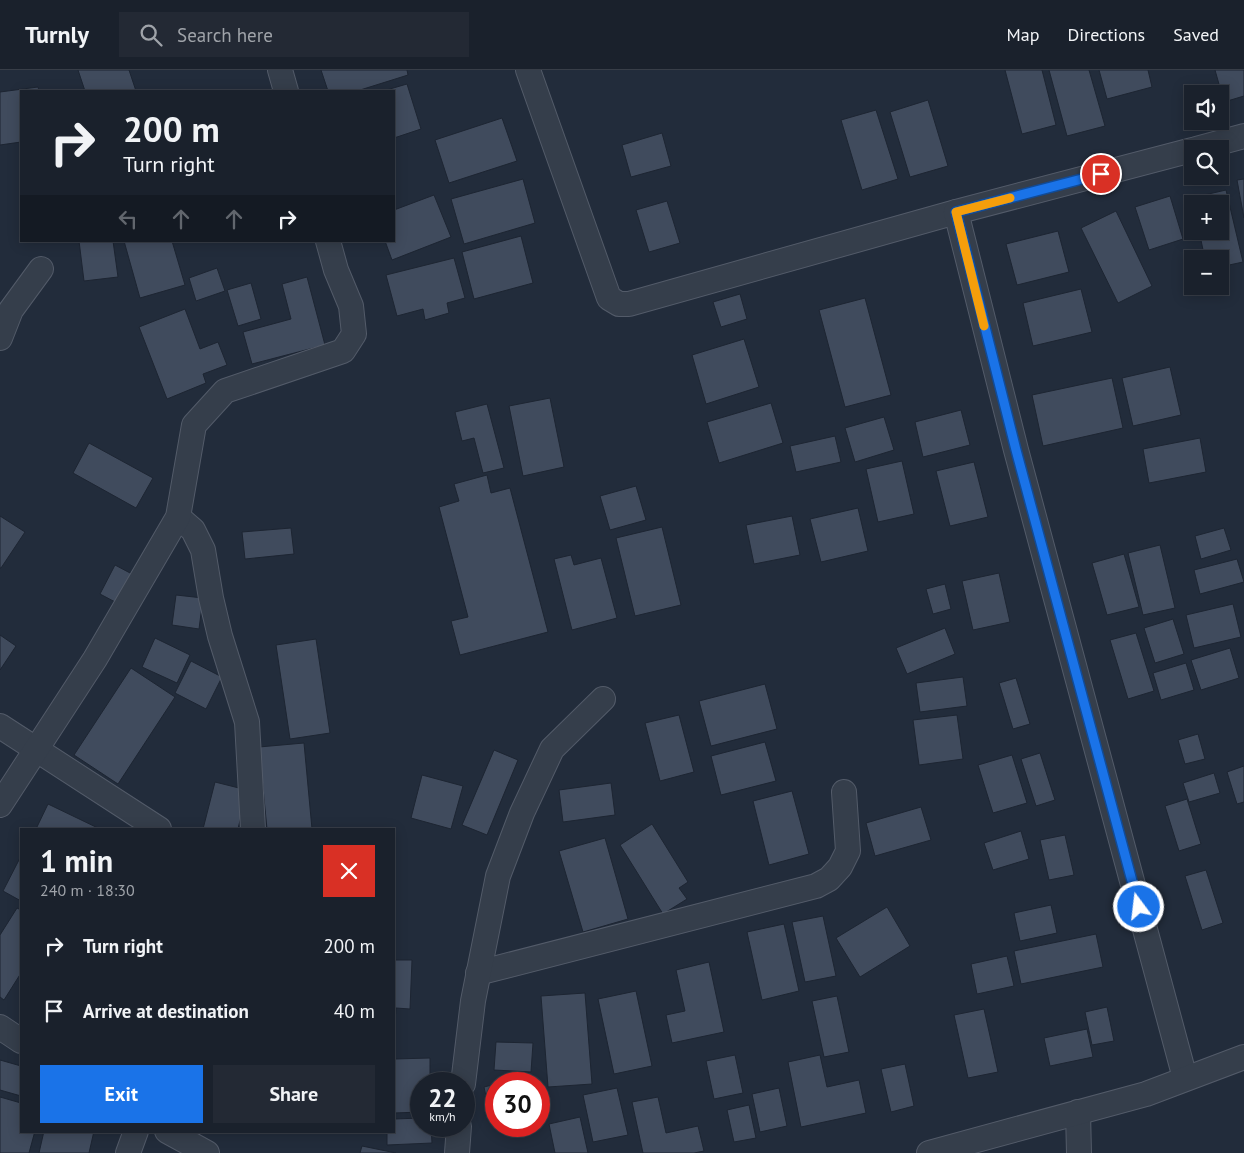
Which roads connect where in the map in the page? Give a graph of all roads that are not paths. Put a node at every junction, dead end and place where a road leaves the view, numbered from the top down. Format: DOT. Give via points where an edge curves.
graph roads {
  1 [pos="280,70"];
  2 [pos="528,70"];
  3 [pos="286,90"];
  4 [pos="1244,136"];
  5 [pos="1229,140"];
  6 [pos="1184,152"];
  7 [pos="956,212"];
  8 [pos="328,242"];
  9 [pos="41,269"];
  10 [pos="0,338"];
  11 [pos="178,516"];
  12 [pos="603,699"];
  13 [pos="0,726"];
  14 [pos="37,750"];
  15 [pos="844,792"];
  16 [pos="0,805"];
  17 [pos="157,828"];
  18 [pos="253,828"];
  19 [pos="478,973"];
  20 [pos="0,1027"];
  21 [pos="20,1040"];
  22 [pos="1244,1057"];
  23 [pos="464,1072"];
  24 [pos="1185,1078"];
  25 [pos="1078,1112"];
  26 [pos="135,1133"];
  27 [pos="171,1133"];
  28 [pos="458,1137"];
  29 [pos="128,1153"];
  30 [pos="207,1153"];
  31 [pos="456,1153"];
  32 [pos="929,1153"];
  33 [pos="1080,1153"];
  1 -- 3 [label="street"];
  2 -- 7 [label="street" via="609,298 619,304 630,304"];
  4 -- 5 [label="street"];
  6 -- 7 [label="street"];
  7 -- 24 [label="street" via="1018,460"];
  8 -- 11 [label="street" via="351,306 354,334 343,351 226,391 194,426"];
  9 -- 10 [label="street" via="12,310"];
  11 -- 14 [label="street" via="95,659"];
  11 -- 18 [label="street" via="193,530 203,550 220,636 247,722"];
  12 -- 19 [label="street" via="552,748 522,813 498,876"];
  13 -- 14 [label="street"];
  14 -- 16 [label="street"];
  14 -- 17 [label="street"];
  15 -- 19 [label="street" via="848,851 840,867 829,879 816,886"];
  19 -- 23 [label="street"];
  20 -- 21 [label="street"];
  22 -- 24 [label="street"];
  24 -- 25 [label="street" via="1146,1094"];
  25 -- 32 [label="street"];
  25 -- 33 [label="street"];
  26 -- 29 [label="street"];
  27 -- 30 [label="street"];
  28 -- 31 [label="street"];
}
